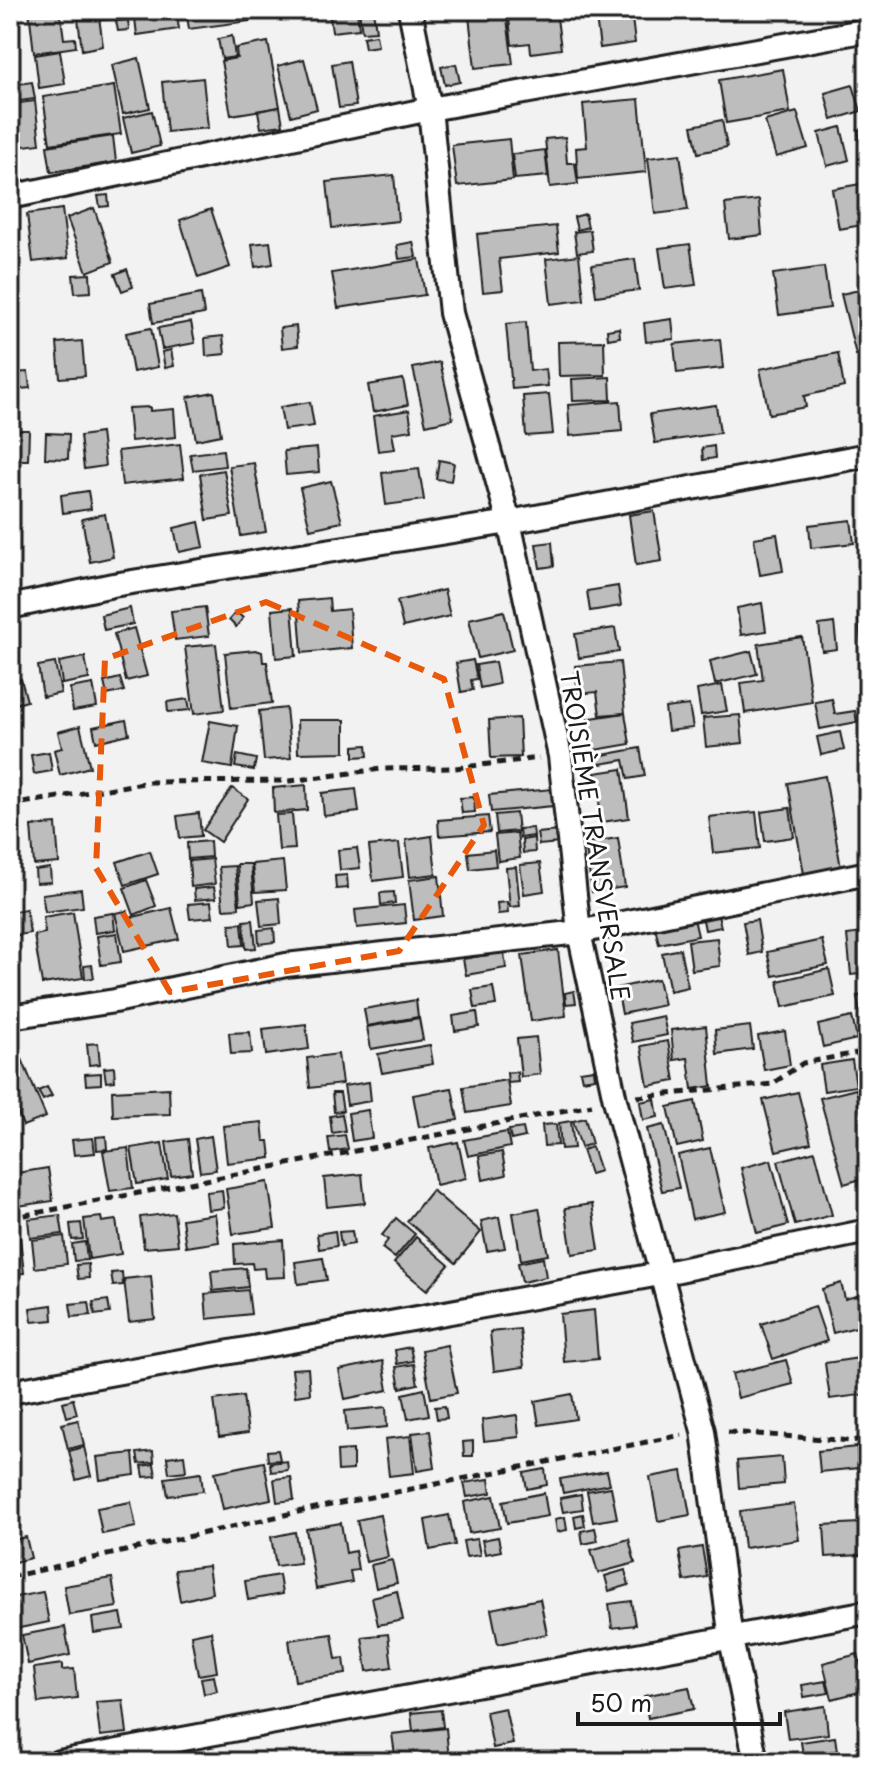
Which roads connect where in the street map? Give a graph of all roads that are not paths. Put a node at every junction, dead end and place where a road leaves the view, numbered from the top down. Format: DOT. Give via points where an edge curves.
graph roads {
  1 [pos="410,10"];
  2 [pos="868,30"];
  3 [pos="430,109"];
  4 [pos="10,197"];
  5 [pos="868,455"];
  6 [pos="509,522"];
  7 [pos="10,607"];
  8 [pos="868,873"];
  9 [pos="579,932"];
  10 [pos="10,1017"];
  11 [pos="868,1231"];
  12 [pos="660,1274"];
  13 [pos="10,1392"];
  14 [pos="868,1612"];
  15 [pos="731,1639"];
  16 [pos="59,1762"];
  17 [pos="756,1762"];
  1 -- 3 [label="street, TROISIÈME TRANSVERSALE"];
  2 -- 3 [label="street"];
  3 -- 4 [label="street"];
  3 -- 6 [label="street, TROISIÈME TRANSVERSALE" via="451,313"];
  5 -- 6 [label="street"];
  6 -- 7 [label="street" via="113,585"];
  6 -- 9 [label="street, TROISIÈME TRANSVERSALE" via="560,756"];
  8 -- 9 [label="street"];
  9 -- 10 [label="street" via="286,965"];
  9 -- 12 [label="street, TROISIÈME TRANSVERSALE"];
  11 -- 12 [label="street"];
  12 -- 13 [label="street"];
  12 -- 15 [label="street, TROISIÈME TRANSVERSALE" via="703,1431"];
  14 -- 15 [label="street"];
  15 -- 16 [label="street"];
  15 -- 17 [label="street, TROISIÈME TRANSVERSALE"];
}
